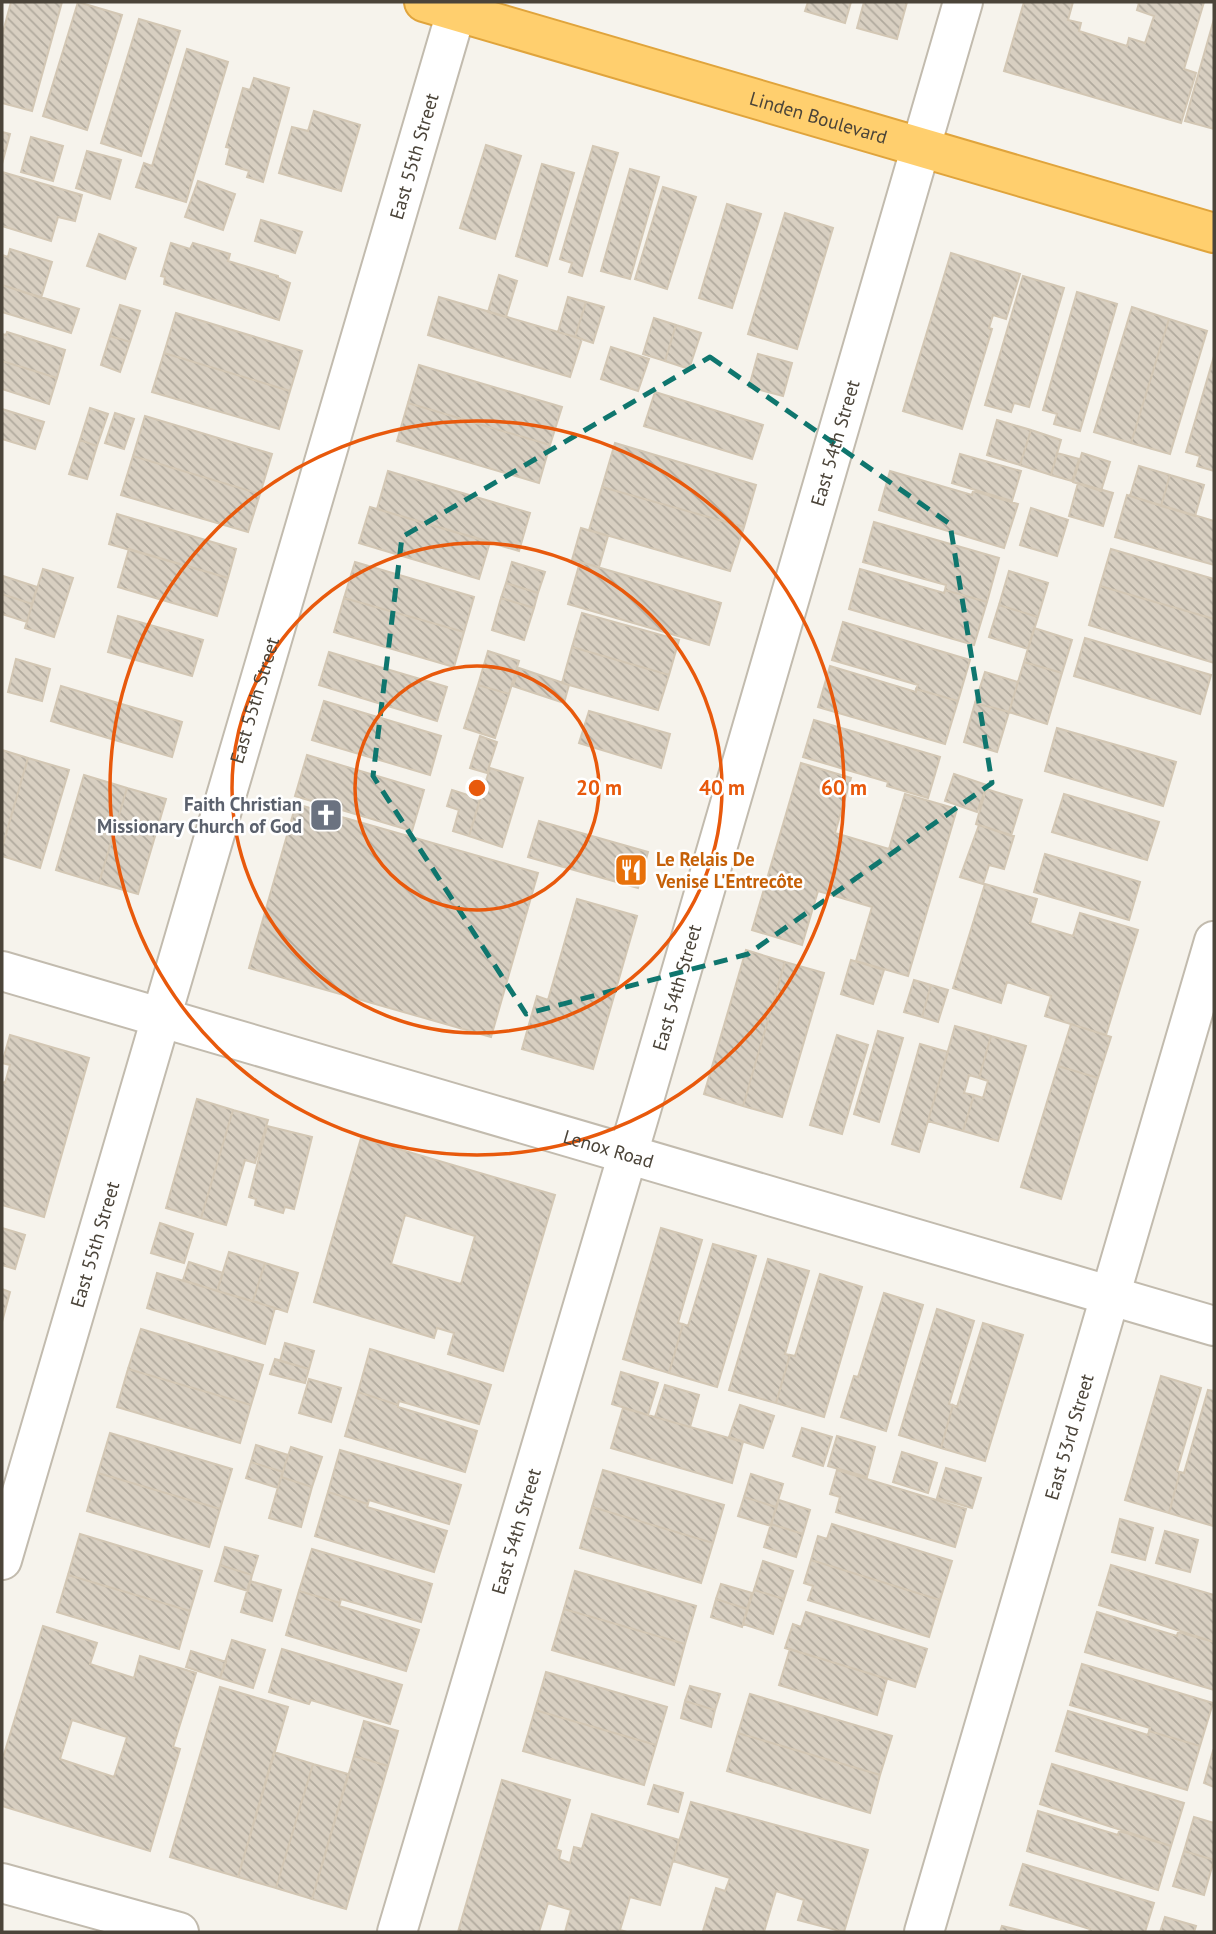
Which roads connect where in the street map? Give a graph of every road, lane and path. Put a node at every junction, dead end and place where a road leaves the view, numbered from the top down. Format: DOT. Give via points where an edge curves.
graph roads {
  1 [pos="963,2"];
  2 [pos="446,5"];
  3 [pos="920,146"];
  4 [pos="1214,233"];
  5 [pos="1214,942"];
  6 [pos="2,971"];
  7 [pos="161,1018"];
  8 [pos="628,1153"];
  9 [pos="1111,1296"];
  10 [pos="1214,1326"];
  11 [pos="2,1560"];
  12 [pos="2,1883"];
  13 [pos="179,1932"];
  14 [pos="397,1932"];
  15 [pos="925,1932"];
  1 -- 3 [label="street, East 54th Street"];
  2 -- 3 [label="highway, Linden Boulevard"];
  2 -- 7 [label="street, East 55th Street"];
  3 -- 4 [label="highway, Linden Boulevard"];
  3 -- 8 [label="street, East 54th Street"];
  5 -- 9 [label="street, East 53rd Street"];
  6 -- 7 [label="street, Lenox Road"];
  7 -- 8 [label="street, Lenox Road"];
  7 -- 11 [label="street, East 55th Street"];
  8 -- 9 [label="street, Lenox Road"];
  8 -- 14 [label="street, East 54th Street"];
  9 -- 10 [label="street, Lenox Road"];
  9 -- 15 [label="street, East 53rd Street"];
  12 -- 13 [label="street"];
}
